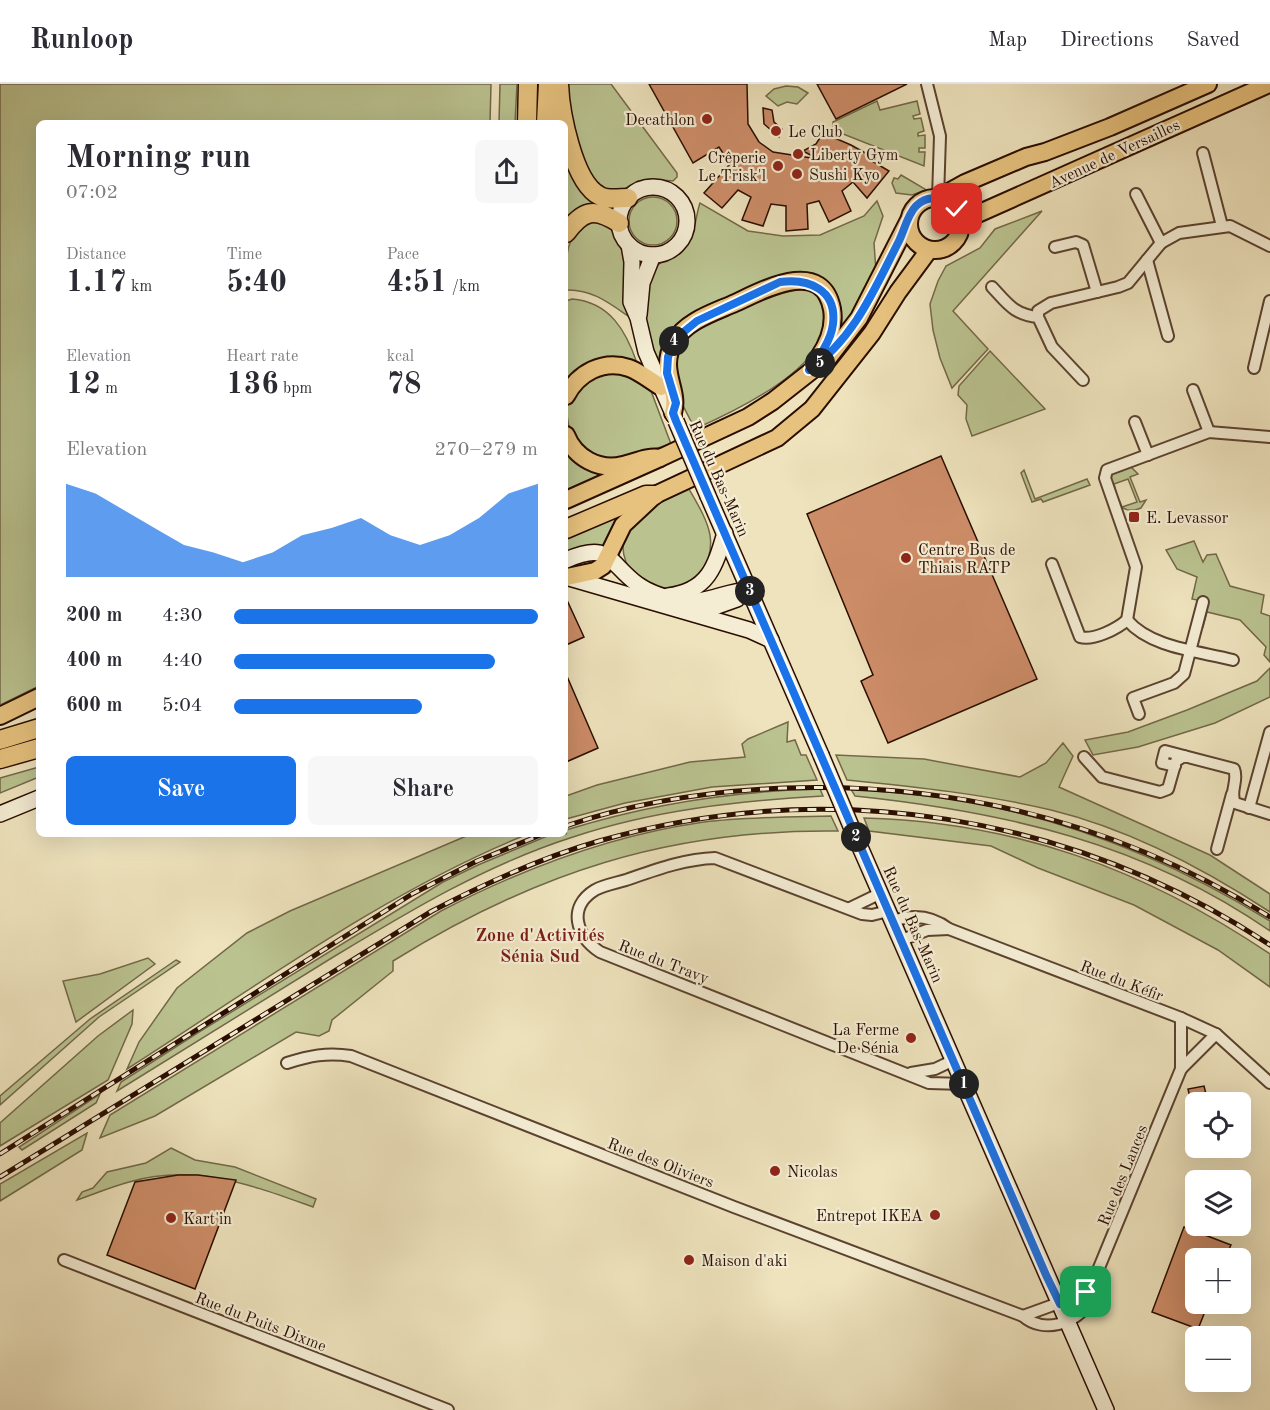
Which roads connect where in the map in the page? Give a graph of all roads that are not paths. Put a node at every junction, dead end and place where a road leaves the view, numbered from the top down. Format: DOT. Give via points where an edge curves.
graph roads {
  1 [pos="528,84"];
  2 [pos="548,84"];
  3 [pos="559,84"];
  4 [pos="927,84"];
  5 [pos="1209,84"];
  6 [pos="1269,84"];
  7 [pos="1185,89"];
  8 [pos="527,120"];
  9 [pos="546,120"];
  10 [pos="565,120"];
  11 [pos="568,130"];
  12 [pos="1203,153"];
  13 [pos="1136,194"];
  14 [pos="628,198"];
  15 [pos="938,198"];
  16 [pos="908,222"];
  17 [pos="619,223"];
  18 [pos="1222,226"];
  19 [pos="961,227"];
  20 [pos="568,231"];
  21 [pos="1161,243"];
  22 [pos="629,245"];
  23 [pos="1270,246"];
  24 [pos="1055,247"];
  25 [pos="929,250"];
  26 [pos="653,255"];
  27 [pos="1147,260"];
  28 [pos="992,287"];
  29 [pos="1097,292"];
  30 [pos="1270,301"];
  31 [pos="1038,317"];
  32 [pos="638,318"];
  33 [pos="1168,336"];
  34 [pos="1254,368"];
  35 [pos="809,370"];
  36 [pos="1083,380"];
  37 [pos="661,387"];
  38 [pos="1193,390"];
  39 [pos="568,393"];
  40 [pos="674,417"];
  41 [pos="1135,422"];
  42 [pos="1209,432"];
  43 [pos="1270,437"];
  44 [pos="568,438"];
  45 [pos="1148,454"];
  46 [pos="660,458"];
  47 [pos="654,495"];
  48 [pos="568,499"];
  49 [pos="568,529"];
  50 [pos="725,533"];
  51 [pos="609,557"];
  52 [pos="568,559"];
  53 [pos="1053,564"];
  54 [pos="568,577"];
  55 [pos="568,578"];
  56 [pos="749,590"];
  57 [pos="663,596"];
  58 [pos="1203,602"];
  59 [pos="695,614"];
  60 [pos="1127,620"];
  61 [pos="771,640"];
  62 [pos="1189,649"];
  63 [pos="1233,660"];
  64 [pos="36,698"];
  65 [pos="1138,714"];
  66 [pos="0,716"];
  67 [pos="36,729"];
  68 [pos="1270,732"];
  69 [pos="0,740"];
  70 [pos="36,749"];
  71 [pos="1084,757"];
  72 [pos="0,759"];
  73 [pos="1232,794"];
  74 [pos="36,799"];
  75 [pos="1249,808"];
  76 [pos="0,814"];
  77 [pos="1270,814"];
  78 [pos="1217,849"];
  79 [pos="881,893"];
  80 [pos="850,908"];
  81 [pos="891,916"];
  82 [pos="949,929"];
  83 [pos="902,940"];
  84 [pos="1181,1018"];
  85 [pos="1216,1034"];
  86 [pos="954,1060"];
  87 [pos="286,1063"];
  88 [pos="1181,1069"];
  89 [pos="907,1073"];
  90 [pos="1270,1083"];
  91 [pos="964,1084"];
  92 [pos="64,1260"];
  93 [pos="1089,1292"];
  94 [pos="1060,1304"];
  95 [pos="1023,1316"];
  96 [pos="1068,1323"];
  97 [pos="448,1410"];
  98 [pos="1106,1410"];
  1 -- 8 [label="highway"];
  2 -- 9 [label="highway"];
  3 -- 10 [label="highway"];
  4 -- 15 [label="street" via="940,136"];
  5 -- 7 [label="main road, Avenue de Versailles"];
  6 -- 19 [label="main road, Avenue de Versailles" via="973,216"];
  7 -- 15 [label="main road, Avenue de Versailles" via="1110,127 1017,161"];
  11 -- 14 [label="highway" via="586,186 600,197"];
  12 -- 18 [label="street"];
  13 -- 21 [label="street"];
  14 -- 17 [label="main road"];
  14 -- 26 [label="main road" via="642,189 659,187 674,194 683,205 687,222 682,238 669,250"];
  15 -- 16 [label="main road" via="918,204"];
  15 -- 19 [label="main road" via="957,209"];
  16 -- 25 [label="main road" via="913,240"];
  16 -- 35 [label="main road" via="859,318 829,357"];
  17 -- 20 [label="highway" via="594,212 577,220"];
  17 -- 22 [label="main road"];
  18 -- 21 [label="street" via="1179,233"];
  18 -- 23 [label="street"];
  19 -- 25 [label="main road" via="952,244"];
  21 -- 27 [label="street"];
  22 -- 26 [label="main road"];
  22 -- 32 [label="main road, Rue du Bas-Marin" via="631,302"];
  24 -- 29 [label="street" via="1083,244"];
  25 -- 47 [label="main road" via="842,374 796,424 777,438"];
  26 -- 32 [label="main road" via="642,283"];
  27 -- 29 [label="street" via="1128,283"];
  27 -- 33 [label="street"];
  28 -- 31 [label="street" via="1023,316"];
  29 -- 31 [label="street" via="1043,307"];
  30 -- 34 [label="street"];
  31 -- 36 [label="street" via="1052,347"];
  32 -- 37 [label="main road, Rue du Bas-Marin" via="646,352"];
  35 -- 40 [label="main road" via="823,351 833,325 831,304 812,284 780,282 697,321 675,339 667,373 676,403"];
  35 -- 46 [label="main road" via="748,417"];
  37 -- 39 [label="main road" via="631,369 609,366 584,374"];
  37 -- 40 [label="main road, Rue du Bas-Marin"];
  38 -- 42 [label="street"];
  40 -- 50 [label="main road, Rue du Bas-Marin, bridge"];
  41 -- 45 [label="street"];
  42 -- 43 [label="street"];
  42 -- 45 [label="street"];
  44 -- 46 [label="main road" via="577,452 598,466 614,467"];
  45 -- 60 [label="street" via="1110,469 1105,478 1136,567"];
  46 -- 48 [label="main road"];
  47 -- 49 [label="highway"];
  47 -- 51 [label="main road" via="622,525"];
  50 -- 56 [label="main road, Rue du Bas-Marin"];
  50 -- 57 [label="main road" via="714,568 706,579 687,591"];
  51 -- 52 [label="main road" via="592,552"];
  51 -- 54 [label="main road" via="595,571"];
  51 -- 57 [label="main road" via="637,584"];
  53 -- 60 [label="street" via="1080,637 1090,638"];
  55 -- 59 [label="main road"];
  56 -- 57 [label="main road" via="733,590 693,602"];
  56 -- 59 [label="main road" via="744,597"];
  56 -- 61 [label="main road, Rue du Bas-Marin"];
  58 -- 62 [label="street"];
  59 -- 61 [label="main road"];
  60 -- 62 [label="street" via="1138,632"];
  61 -- 79 [label="main road, Rue du Bas-Marin, bridge"];
  62 -- 63 [label="street"];
  62 -- 65 [label="street" via="1186,670 1178,680 1133,698"];
  64 -- 66 [label="main road"];
  67 -- 69 [label="highway"];
  68 -- 75 [label="street"];
  70 -- 72 [label="highway"];
  71 -- 73 [label="street" via="1102,777 1160,792 1169,788 1176,761 1184,756 1234,769"];
  73 -- 75 [label="street" via="1235,803"];
  73 -- 78 [label="street"];
  74 -- 76 [label="main road"];
  75 -- 77 [label="street"];
  79 -- 80 [label="street"];
  79 -- 81 [label="main road, Rue du Bas-Marin"];
  80 -- 81 [label="street, Rue du Travy" via="866,915"];
  80 -- 89 [label="street, Rue du Travy" via="715,858 692,859 597,889 582,900 577,922 586,943 600,952"];
  81 -- 82 [label="street, Rue du Kéfir" via="938,921"];
  81 -- 83 [label="main road, Rue du Bas-Marin"];
  82 -- 83 [label="street, Rue du Kéfir" via="927,930"];
  82 -- 84 [label="street, Rue du Kéfir"];
  83 -- 86 [label="main road, Rue du Bas-Marin"];
  84 -- 85 [label="street, Rue du Kéfir"];
  84 -- 88 [label="street, Rue des Lances"];
  85 -- 88 [label="street, Rue des Lances"];
  85 -- 90 [label="street, Rue du Kéfir"];
  86 -- 89 [label="street" via="935,1069"];
  86 -- 91 [label="main road, Rue du Bas-Marin"];
  87 -- 95 [label="street, Rue des Oliviers" via="331,1053 351,1056"];
  88 -- 93 [label="street, Rue des Lances"];
  89 -- 91 [label="street, Rue du Travy" via="928,1083"];
  91 -- 94 [label="main road, Rue du Bas-Marin"];
  92 -- 97 [label="street, Rue du Puits Dixme"];
  93 -- 94 [label="street"];
  93 -- 96 [label="street, Rue des Lances" via="1087,1306"];
  94 -- 95 [label="street"];
  94 -- 96 [label="main road, Rue du Bas-Marin"];
  95 -- 96 [label="street, Rue des Oliviers" via="1038,1324"];
  96 -- 98 [label="main road, Rue du Bas-Marin"];
}
